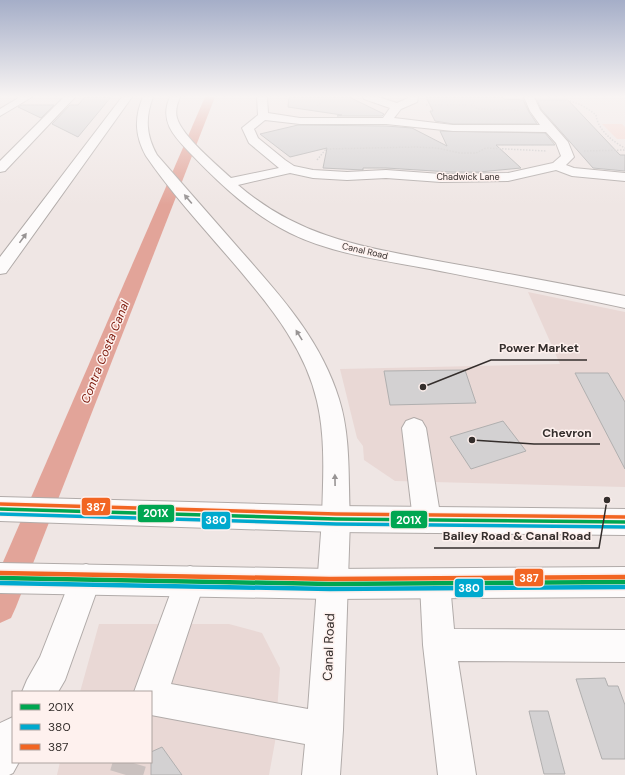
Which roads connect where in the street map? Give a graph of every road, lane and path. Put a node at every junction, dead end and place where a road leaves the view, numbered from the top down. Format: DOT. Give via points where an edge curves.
graph roads {
  1 [pos="34,133"];
  2 [pos="100,133"];
  3 [pos="141,133"];
  4 [pos="179,133"];
  5 [pos="250,133"];
  6 [pos="553,133"];
  7 [pos="606,133"];
  8 [pos="625,148"];
  9 [pos="625,150"];
  10 [pos="566,153"];
  11 [pos="285,166"];
  12 [pos="557,166"];
  13 [pos="0,168"];
  14 [pos="625,177"];
  15 [pos="225,179"];
  16 [pos="0,269"];
  17 [pos="625,302"];
  18 [pos="414,428"];
  19 [pos="0,509"];
  20 [pos="336,519"];
  21 [pos="427,520"];
  22 [pos="625,522"];
  23 [pos="0,578"];
  24 [pos="72,579"];
  25 [pos="190,581"];
  26 [pos="625,582"];
  27 [pos="330,584"];
  28 [pos="435,584"];
  29 [pos="439,645"];
  30 [pos="625,646"];
  31 [pos="40,691"];
  32 [pos="152,691"];
  33 [pos="152,698"];
  34 [pos="325,730"];
  35 [pos="12,737"];
  36 [pos="0,760"];
  37 [pos="321,775"];
  38 [pos="457,775"];
  1 -- 13 [label="main road"];
  16 -- 2 [label="main road, one-way"];
  20 -- 3 [label="main road, Canal Road, one-way" via="334,433 328,400 318,369 300,335 279,306 160,166 146,146"];
  4 -- 15 [label="main road, Canal Road"];
  5 -- 11 [label="main road, Chadwick Lane" via="253,140"];
  6 -- 10 [label="main road" via="562,142"];
  7 -- 8 [label="path" via="615,143"];
  9 -- 10 [label="path"];
  10 -- 11 [label="path" via="486,148 476,153 415,147 326,149 315,162"];
  10 -- 12 [label="main road" via="568,157"];
  11 -- 12 [label="main road, Chadwick Lane" via="313,174 386,174 441,178 508,177"];
  11 -- 15 [label="main road, Chadwick Lane"];
  12 -- 14 [label="main road" via="572,172"];
  15 -- 17 [label="main road, Canal Road" via="258,208 279,221 342,246"];
  18 -- 21 [label="main road"];
  19 -- 20 [label="main road"];
  20 -- 21 [label="main road"];
  20 -- 27 [label="main road, Canal Road"];
  21 -- 22 [label="main road"];
  23 -- 24 [label="main road"];
  24 -- 25 [label="main road"];
  24 -- 31 [label="main road" via="53,668"];
  25 -- 27 [label="main road"];
  25 -- 32 [label="main road"];
  26 -- 28 [label="main road"];
  27 -- 28 [label="main road"];
  27 -- 34 [label="main road, Canal Road"];
  28 -- 29 [label="main road"];
  29 -- 30 [label="main road"];
  29 -- 38 [label="main road"];
  33 -- 34 [label="main road"];
  34 -- 37 [label="main road, Canal Road"];
  35 -- 36 [label="main road"];
}
